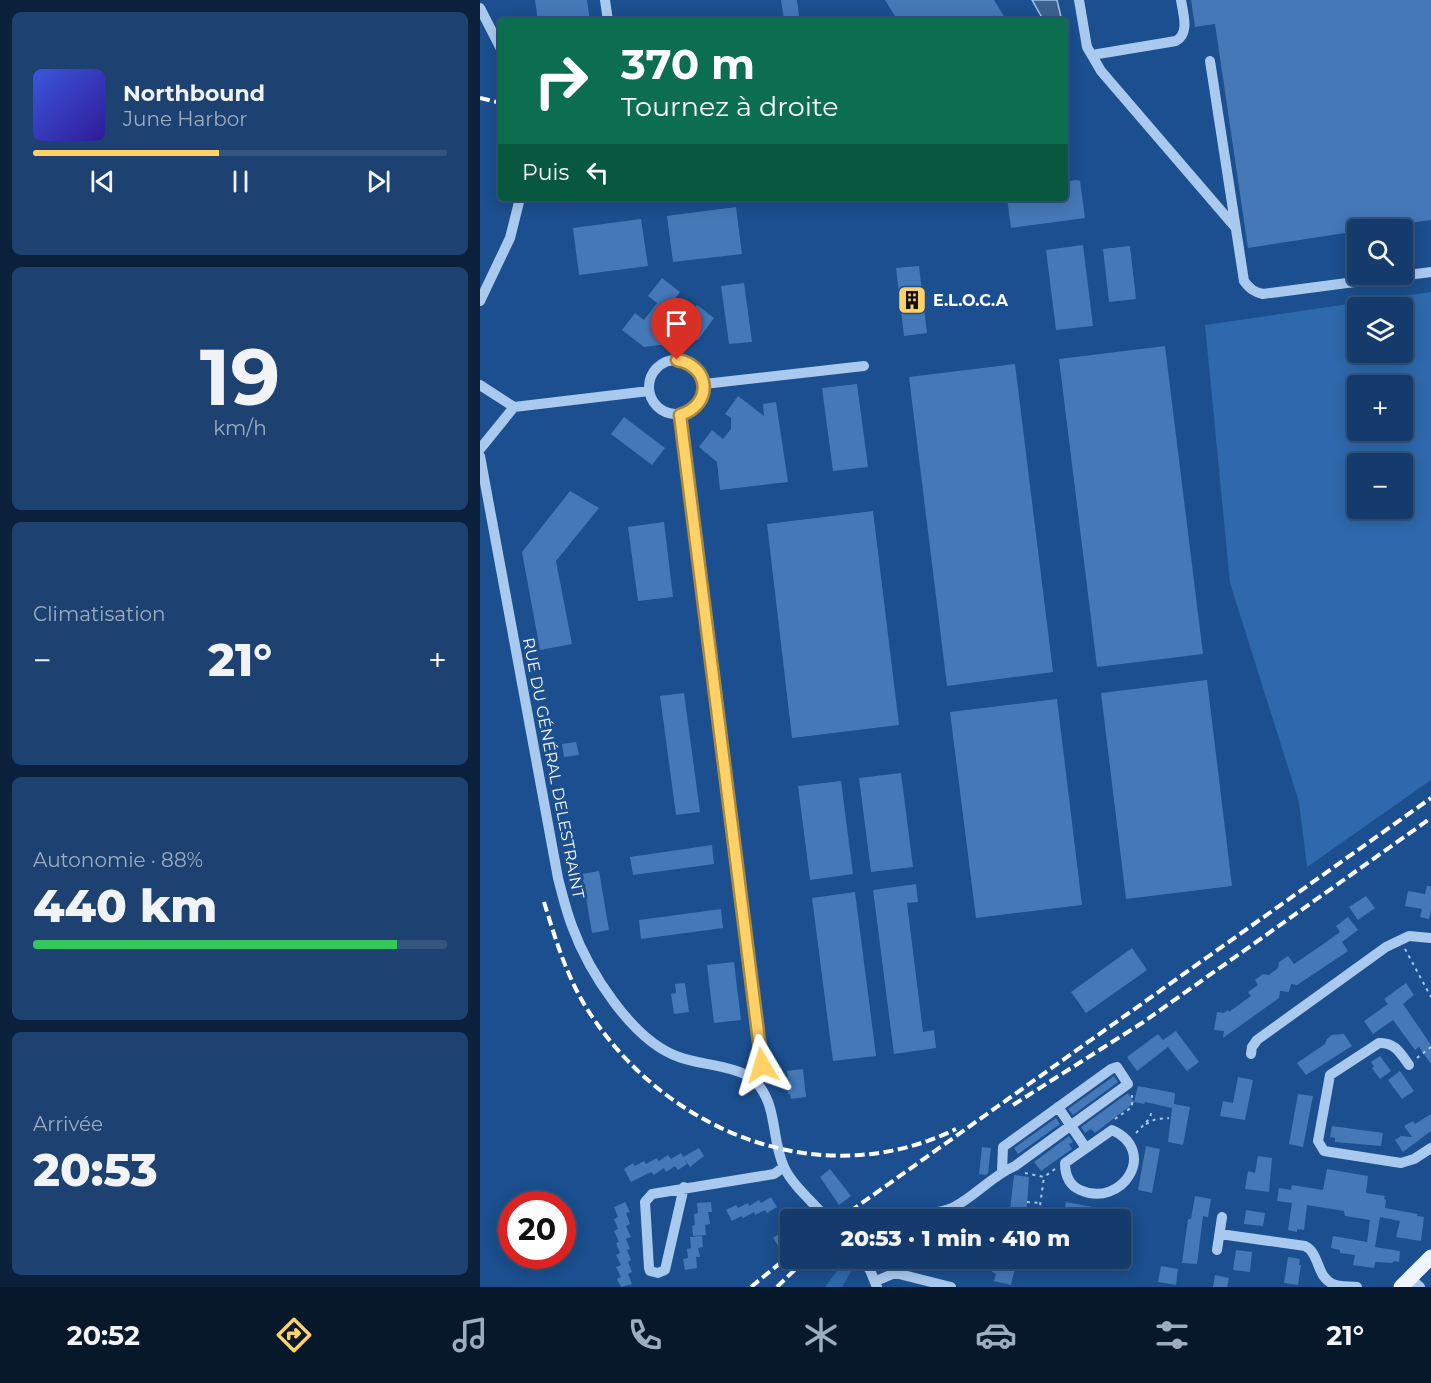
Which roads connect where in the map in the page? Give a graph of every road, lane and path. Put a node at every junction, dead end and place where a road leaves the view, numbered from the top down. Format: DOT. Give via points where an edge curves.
graph roads {
  1 [pos="605,0"];
  2 [pos="1078,0"];
  3 [pos="1181,0"];
  4 [pos="480,8"];
  5 [pos="608,18"];
  6 [pos="498,43"];
  7 [pos="1092,55"];
  8 [pos="1210,61"];
  9 [pos="519,201"];
  10 [pos="1236,228"];
  11 [pos="1431,272"];
  12 [pos="480,301"];
  13 [pos="864,366"];
  14 [pos="704,384"];
  15 [pos="480,385"];
  16 [pos="649,391"];
  17 [pos="514,407"];
  18 [pos="680,415"];
  19 [pos="480,449"];
  20 [pos="480,456"];
  21 [pos="1431,938"];
  22 [pos="1399,940"];
  23 [pos="1431,997"];
  24 [pos="1431,1047"];
  25 [pos="1251,1054"];
  26 [pos="1409,1065"];
  27 [pos="756,1082"];
  28 [pos="1128,1084"];
  29 [pos="1058,1107"];
  30 [pos="1152,1108"];
  31 [pos="1169,1118"];
  32 [pos="1071,1125"];
  33 [pos="1144,1125"];
  34 [pos="1112,1130"];
  35 [pos="1128,1140"];
  36 [pos="1086,1148"];
  37 [pos="1431,1148"];
  38 [pos="784,1167"];
  39 [pos="1002,1172"];
  40 [pos="1044,1177"];
  41 [pos="684,1187"];
  42 [pos="1027,1202"];
  43 [pos="1041,1203"];
  44 [pos="819,1209"];
  45 [pos="949,1209"];
  46 [pos="1040,1209"];
  47 [pos="1222,1217"];
  48 [pos="1220,1234"];
  49 [pos="1217,1250"];
  50 [pos="1431,1257"];
  51 [pos="867,1269"];
  52 [pos="893,1269"];
  53 [pos="895,1273"];
  54 [pos="876,1284"];
  55 [pos="1410,1284"];
  56 [pos="951,1287"];
  57 [pos="1357,1287"];
  1 -- 5 [label="street"];
  2 -- 7 [label="street"];
  3 -- 7 [label="street" via="1185,33 1182,38"];
  4 -- 6 [label="street"];
  7 -- 10 [label="street" via="1101,71"];
  8 -- 10 [label="street"];
  9 -- 12 [label="street" via="510,238"];
  10 -- 11 [label="street" via="1244,281 1254,292"];
  13 -- 14 [label="street"];
  14 -- 16 [label="street" via="692,364 669,361 651,375"];
  14 -- 18 [label="street" via="700,401"];
  15 -- 17 [label="street"];
  16 -- 17 [label="street"];
  16 -- 18 [label="street" via="659,409"];
  17 -- 19 [label="street"];
  18 -- 27 [label="street" via="762,1061"];
  20 -- 27 [label="street, RUE DU GÉNÉRAL DELESTRAINT" via="558,878 572,928 595,974 646,1037 677,1057 743,1073"];
  21 -- 22 [label="street"];
  22 -- 23 [label="path"];
  22 -- 25 [label="street" via="1257,1040"];
  24 -- 26 [label="path"];
  26 -- 37 [label="street" via="1393,1046 1379,1043 1330,1075 1318,1141 1324,1150 1401,1163 1414,1160"];
  27 -- 38 [label="street" via="769,1101"];
  28 -- 29 [label="street" via="1117,1067"];
  28 -- 32 [label="street"];
  28 -- 34 [label="path" via="1132,1107 1108,1124"];
  29 -- 32 [label="street"];
  29 -- 39 [label="street" via="1003,1147"];
  30 -- 33 [label="path"];
  31 -- 33 [label="path"];
  32 -- 36 [label="street"];
  32 -- 39 [label="street"];
  33 -- 35 [label="path"];
  34 -- 35 [label="street"];
  34 -- 36 [label="street"];
  35 -- 36 [label="street" via="1134,1154 1128,1178 1118,1187 1095,1196 1076,1188 1065,1172 1065,1163"];
  38 -- 41 [label="street" via="774,1174"];
  38 -- 44 [label="street"];
  39 -- 45 [label="street"];
  40 -- 43 [label="path"];
  41 -- 41 [label="street" via="652,1194 645,1202 650,1271 664,1270"];
  42 -- 43 [label="path"];
  43 -- 46 [label="path"];
  47 -- 48 [label="street"];
  48 -- 49 [label="street"];
  48 -- 57 [label="street" via="1305,1246 1314,1253 1326,1280"];
  50 -- 55 [label="main road"];
  51 -- 54 [label="street"];
  52 -- 53 [label="street"];
  53 -- 54 [label="street"];
  53 -- 56 [label="street"];
}
